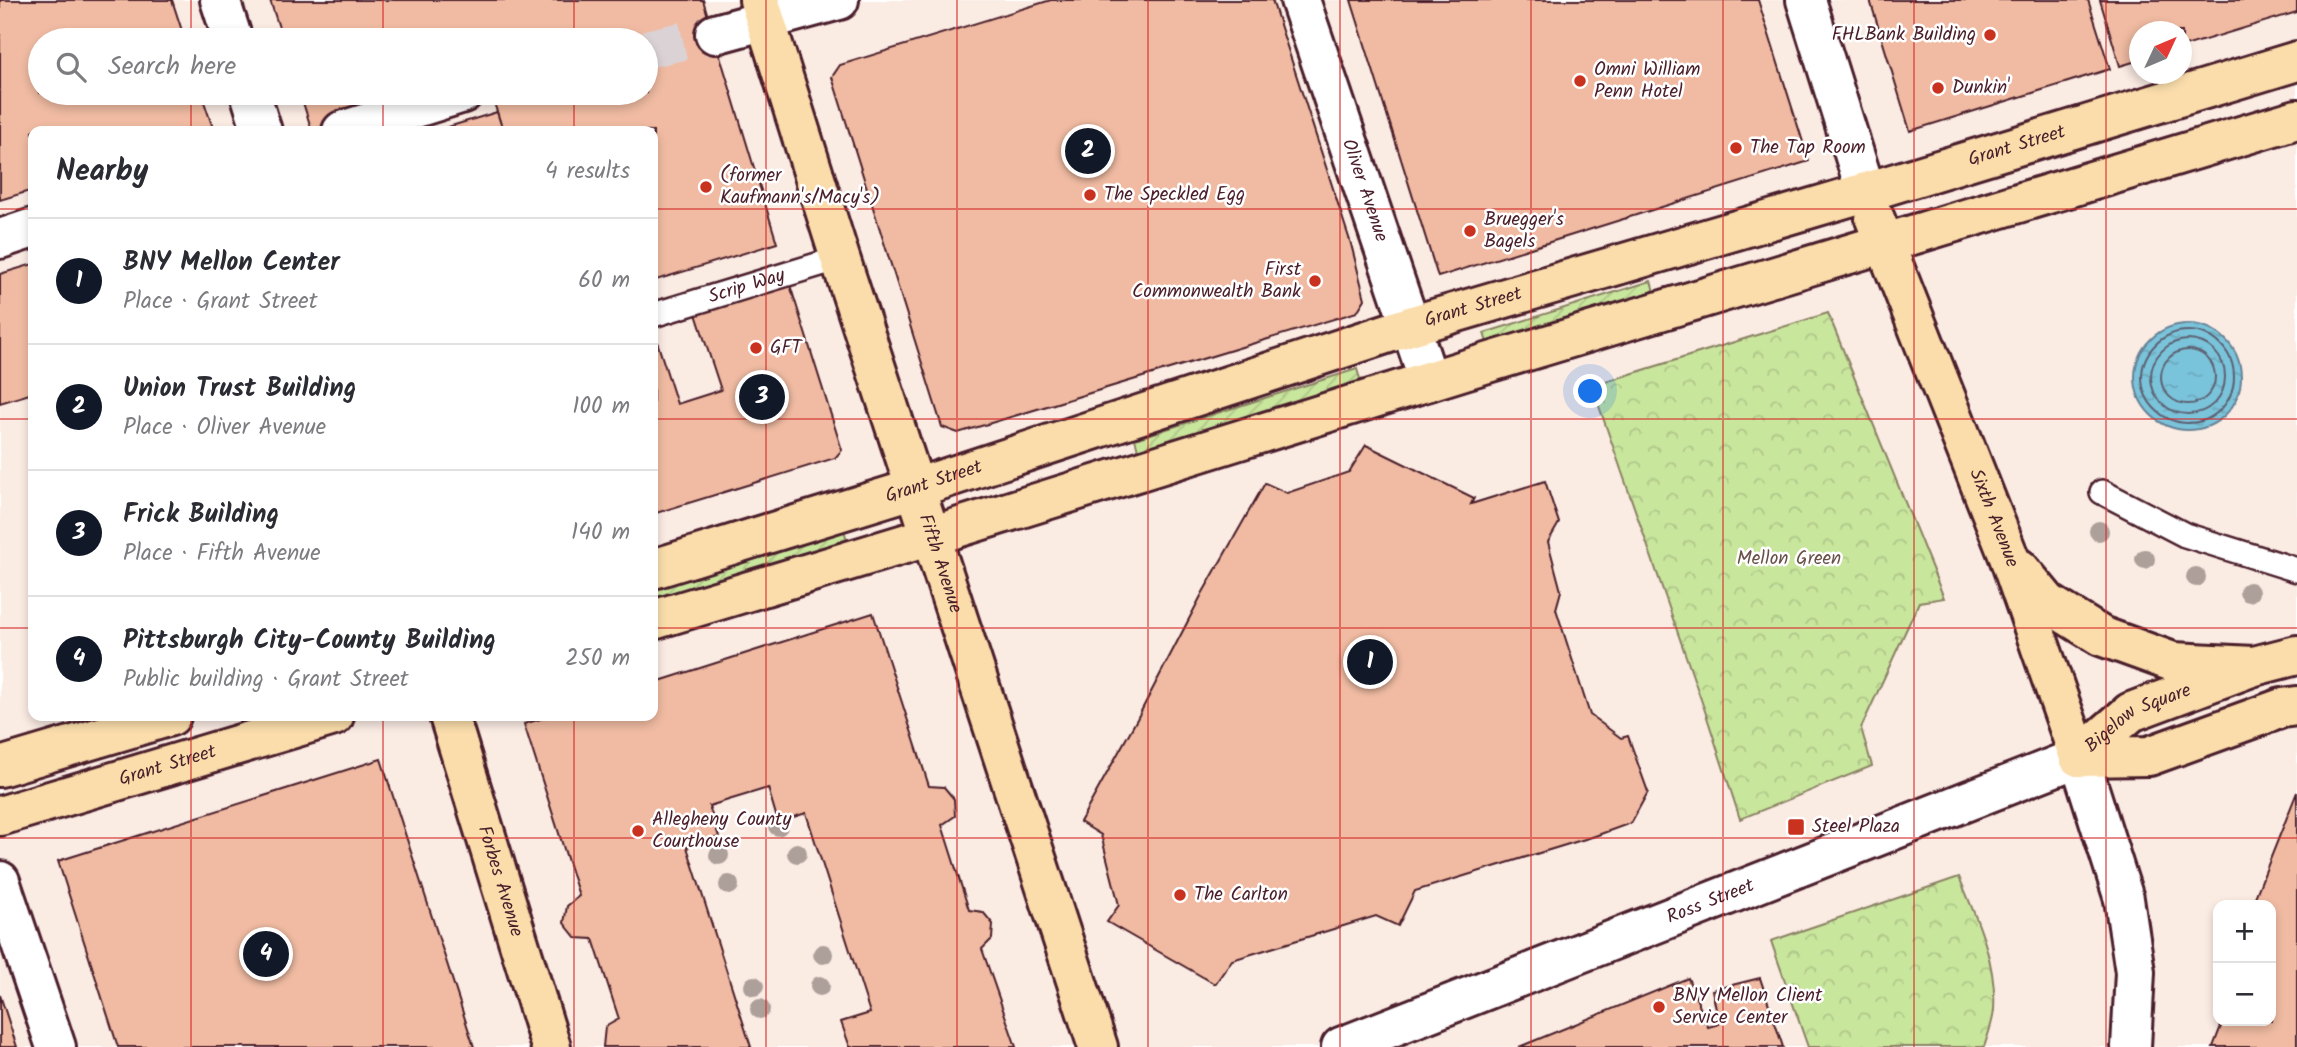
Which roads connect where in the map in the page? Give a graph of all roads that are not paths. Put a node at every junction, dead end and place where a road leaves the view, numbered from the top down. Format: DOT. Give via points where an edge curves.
graph roads {
  1 [pos="220,0"];
  2 [pos="839,0"];
  3 [pos="1300,0"];
  4 [pos="1807,0"];
  5 [pos="763,10"];
  6 [pos="229,28"];
  7 [pos="715,34"];
  8 [pos="2297,61"];
  9 [pos="254,105"];
  10 [pos="425,105"];
  11 [pos="2297,119"];
  12 [pos="260,126"];
  13 [pos="358,126"];
  14 [pos="1866,192"];
  15 [pos="28,230"];
  16 [pos="0,239"];
  17 [pos="1883,242"];
  18 [pos="840,258"];
  19 [pos="658,313"];
  20 [pos="1410,326"];
  21 [pos="1429,381"];
  22 [pos="916,488"];
  23 [pos="2102,492"];
  24 [pos="931,536"];
  25 [pos="2009,557"];
  26 [pos="658,567"];
  27 [pos="2297,570"];
  28 [pos="658,618"];
  29 [pos="2297,655"];
  30 [pos="2254,666"];
  31 [pos="2297,706"];
  32 [pos="154,721"];
  33 [pos="317,721"];
  34 [pos="451,721"];
  35 [pos="2079,757"];
  36 [pos="0,767"];
  37 [pos="0,816"];
  38 [pos="0,881"];
  39 [pos="56,1047"];
  40 [pos="551,1047"];
  41 [pos="1098,1047"];
  42 [pos="1341,1047"];
  43 [pos="2131,1047"];
  1 -- 6 [label="street"];
  2 -- 5 [label="street"];
  3 -- 20 [label="street, Oliver Avenue"];
  4 -- 14 [label="street, Sixth Avenue"];
  5 -- 7 [label="street"];
  5 -- 18 [label="main road, Fifth Avenue"];
  8 -- 14 [label="main road, Grant Street"];
  9 -- 12 [label="street"];
  10 -- 13 [label="street"];
  11 -- 17 [label="main road"];
  14 -- 17 [label="main road, Sixth Avenue"];
  14 -- 20 [label="main road, Grant Street"];
  15 -- 16 [label="street"];
  17 -- 21 [label="main road"];
  17 -- 25 [label="main road, Sixth Avenue"];
  18 -- 19 [label="lane, Scrip Way"];
  18 -- 22 [label="main road, Fifth Avenue"];
  20 -- 21 [label="street, Oliver Avenue"];
  20 -- 22 [label="main road, Grant Street"];
  21 -- 24 [label="main road"];
  22 -- 24 [label="main road, Fifth Avenue"];
  22 -- 26 [label="main road, Grant Street"];
  23 -- 27 [label="lane" via="2185,535"];
  24 -- 28 [label="main road"];
  24 -- 41 [label="main road, Fifth Avenue"];
  25 -- 30 [label="main road" via="2048,603 2101,636 2173,662"];
  25 -- 35 [label="main road, Sixth Avenue"];
  29 -- 30 [label="main road, Bigelow Square"];
  30 -- 35 [label="main road, Bigelow Square" via="2132,712"];
  31 -- 35 [label="main road, Bigelow Square" via="2149,756"];
  32 -- 36 [label="main road"];
  33 -- 37 [label="main road, Grant Street"];
  34 -- 40 [label="main road, Forbes Avenue"];
  35 -- 42 [label="street, Ross Street"];
  35 -- 43 [label="street, Sixth Avenue" via="2128,924 2135,972"];
  38 -- 39 [label="street"];
}
